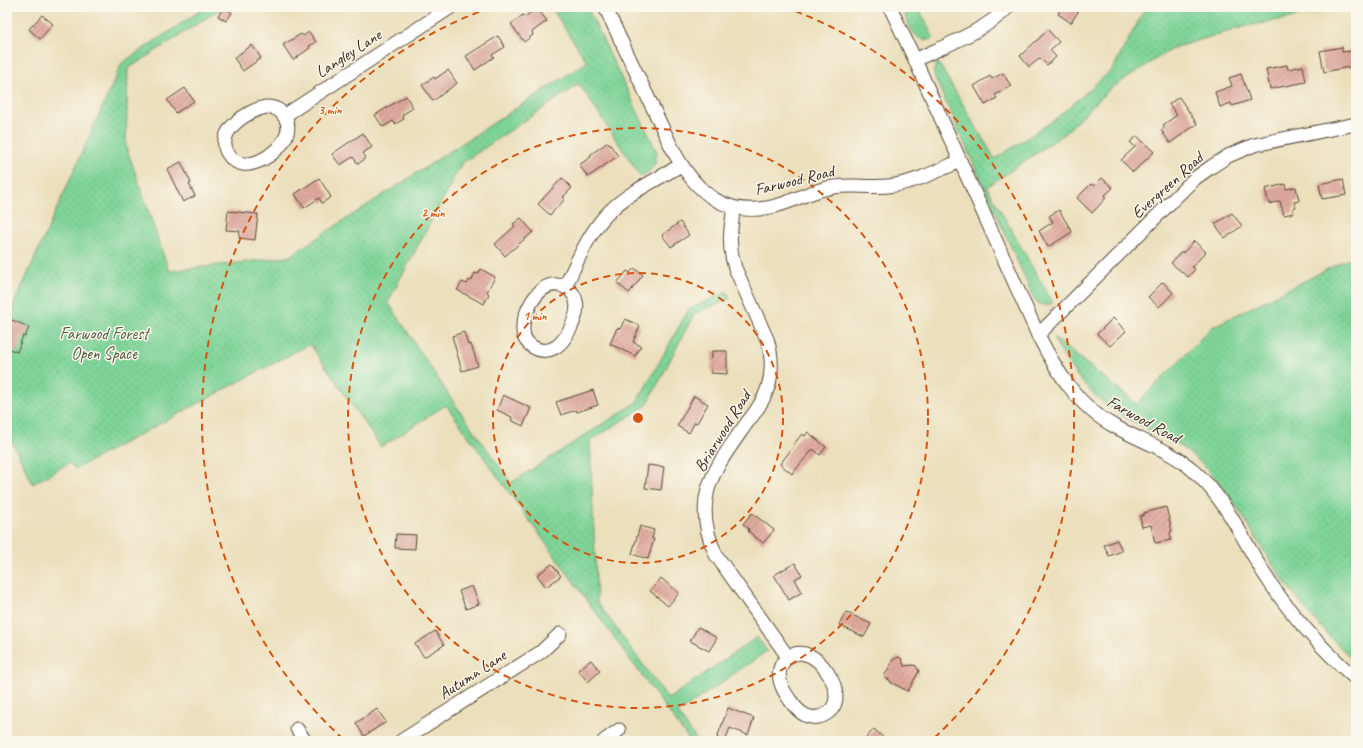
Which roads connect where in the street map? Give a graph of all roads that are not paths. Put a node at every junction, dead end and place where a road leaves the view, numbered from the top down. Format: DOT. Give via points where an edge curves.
graph roads {
  1 [pos="451,7"];
  2 [pos="605,7"];
  3 [pos="890,7"];
  4 [pos="1008,7"];
  5 [pos="915,60"];
  6 [pos="284,116"];
  7 [pos="1356,124"];
  8 [pos="960,161"];
  9 [pos="681,165"];
  10 [pos="734,208"];
  11 [pos="565,287"];
  12 [pos="1038,335"];
  13 [pos="560,634"];
  14 [pos="788,657"];
  15 [pos="1356,679"];
  16 [pos="297,729"];
  17 [pos="619,730"];
  18 [pos="305,741"];
  19 [pos="401,741"];
  20 [pos="604,741"];
  1 -- 6 [label="street, Langley Lane"];
  2 -- 9 [label="street, Farwood Road"];
  3 -- 5 [label="street, Farwood Road"];
  4 -- 5 [label="street" via="972,33"];
  5 -- 8 [label="street, Farwood Road"];
  6 -- 6 [label="street" via="275,108 266,107 243,117 226,135 224,143 228,155 238,163 247,165 270,155 287,137 288,128"];
  7 -- 12 [label="street, Evergreen Road" via="1254,146 1228,156 1211,167 1194,179"];
  8 -- 10 [label="street, Farwood Road" via="900,184 838,186 774,206"];
  8 -- 12 [label="street, Farwood Road"];
  9 -- 10 [label="street, Farwood Road" via="705,193"];
  9 -- 11 [label="street" via="622,201 604,218 590,237"];
  10 -- 14 [label="street, Briarwood Road" via="729,237 732,258 767,339 771,368 768,389 759,407 714,471 706,499 706,528 716,555"];
  11 -- 11 [label="street" via="574,295 577,304 570,328 556,347 547,350 535,348 525,340 523,331 529,307 544,288 553,284"];
  12 -- 15 [label="street, Farwood Road" via="1056,369 1086,406 1115,427 1169,452 1204,481 1222,504 1283,600 1311,635"];
  13 -- 19 [label="street, Autumn Lane" via="541,652"];
  14 -- 14 [label="street" via="800,653 808,655 826,672 836,694 833,707 827,713 819,717 806,716 789,698 778,676 780,667"];
  16 -- 18 [label="street"];
  17 -- 20 [label="street"];
}
